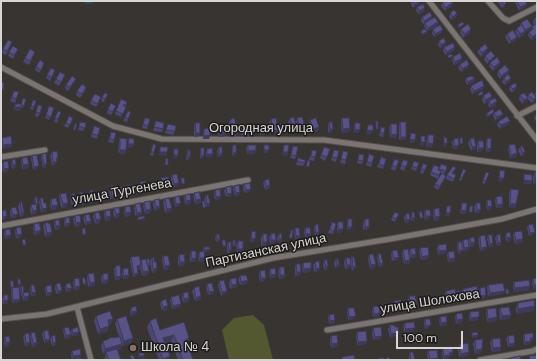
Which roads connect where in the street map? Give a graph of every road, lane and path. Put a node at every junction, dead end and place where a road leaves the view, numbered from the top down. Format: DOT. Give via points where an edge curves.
graph roads {
  1 [pos="429,1"];
  2 [pos="488,1"];
  3 [pos="537,7"];
  4 [pos="1,66"];
  5 [pos="537,106"];
  6 [pos="517,116"];
  7 [pos="537,140"];
  8 [pos="46,150"];
  9 [pos="1,157"];
  10 [pos="537,168"];
  11 [pos="248,180"];
  12 [pos="537,210"];
  13 [pos="1,226"];
  14 [pos="537,295"];
  15 [pos="77,306"];
  16 [pos="1,319"];
  17 [pos="326,330"];
  18 [pos="537,349"];
  19 [pos="91,360"];
  20 [pos="480,360"];
  1 -- 6 [label="street"];
  2 -- 3 [label="street" via="509,21"];
  4 -- 10 [label="street, Огородная улица" via="113,126 162,139 324,140"];
  5 -- 6 [label="street"];
  6 -- 7 [label="street"];
  8 -- 9 [label="street"];
  11 -- 13 [label="street, улица Тургенева"];
  12 -- 15 [label="street, Партизанская улица" via="502,219 273,258"];
  14 -- 17 [label="street, улица Шолохова"];
  15 -- 16 [label="street, Партизанская улица" via="47,314"];
  15 -- 19 [label="street"];
  18 -- 20 [label="street"];
}
